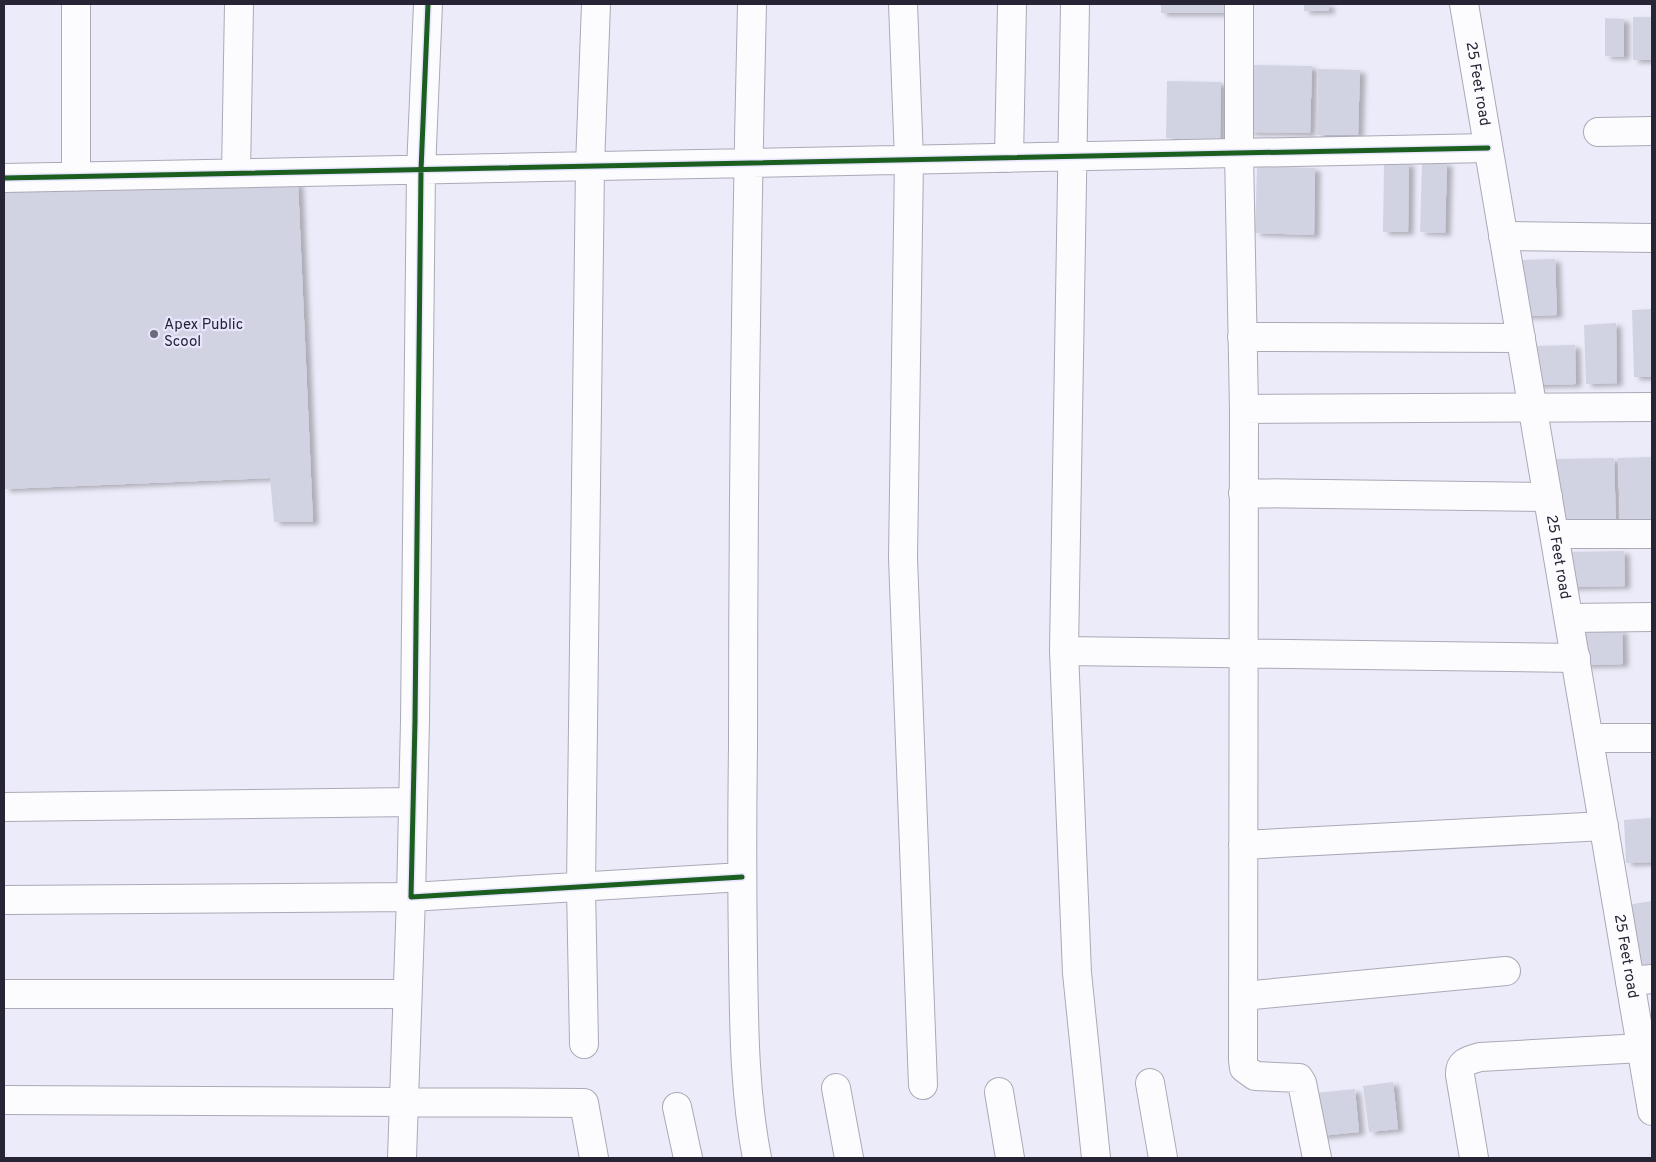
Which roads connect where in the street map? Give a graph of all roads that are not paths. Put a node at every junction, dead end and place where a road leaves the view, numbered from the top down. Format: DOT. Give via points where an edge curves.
graph roads {
  1 [pos="76,4"];
  2 [pos="239,4"];
  3 [pos="428,4"];
  4 [pos="596,4"];
  5 [pos="752,4"];
  6 [pos="903,4"];
  7 [pos="1012,4"];
  8 [pos="1075,4"];
  9 [pos="1239,4"];
  10 [pos="1464,4"];
  11 [pos="1598,132"];
  12 [pos="1652,132"];
  13 [pos="1488,148"];
  14 [pos="1239,153"];
  15 [pos="1072,157"];
  16 [pos="1010,158"];
  17 [pos="909,160"];
  18 [pos="748,163"];
  19 [pos="590,166"];
  20 [pos="420,170"];
  21 [pos="236,173"];
  22 [pos="76,177"];
  23 [pos="4,178"];
  24 [pos="1503,236"];
  25 [pos="1652,238"];
  26 [pos="1242,337"];
  27 [pos="1521,338"];
  28 [pos="1652,407"];
  29 [pos="1533,408"];
  30 [pos="1244,409"];
  31 [pos="1243,493"];
  32 [pos="1548,497"];
  33 [pos="1554,534"];
  34 [pos="1652,534"];
  35 [pos="1652,617"];
  36 [pos="1569,618"];
  37 [pos="1064,651"];
  38 [pos="1243,654"];
  39 [pos="1576,658"];
  40 [pos="1589,738"];
  41 [pos="1652,738"];
  42 [pos="412,802"];
  43 [pos="4,807"];
  44 [pos="1604,826"];
  45 [pos="1243,845"];
  46 [pos="742,877"];
  47 [pos="581,886"];
  48 [pos="411,896"];
  49 [pos="4,900"];
  50 [pos="1506,971"];
  51 [pos="1641,980"];
  52 [pos="4,994"];
  53 [pos="406,994"];
  54 [pos="1243,996"];
  55 [pos="584,1044"];
  56 [pos="1642,1048"];
  57 [pos="1150,1084"];
  58 [pos="923,1085"];
  59 [pos="836,1088"];
  60 [pos="999,1092"];
  61 [pos="4,1100"];
  62 [pos="403,1103"];
  63 [pos="677,1107"];
  64 [pos="1652,1111"];
  65 [pos="402,1158"];
  66 [pos="594,1158"];
  67 [pos="688,1158"];
  68 [pos="757,1158"];
  69 [pos="849,1158"];
  70 [pos="1010,1158"];
  71 [pos="1096,1158"];
  72 [pos="1163,1158"];
  73 [pos="1317,1158"];
  74 [pos="1474,1158"];
  1 -- 22 [label="street"];
  2 -- 21 [label="street"];
  3 -- 20 [label="street"];
  4 -- 19 [label="street"];
  5 -- 18 [label="street"];
  6 -- 17 [label="street"];
  7 -- 16 [label="street"];
  8 -- 15 [label="street"];
  9 -- 14 [label="street"];
  10 -- 13 [label="street, 25 Feet road"];
  11 -- 12 [label="street"];
  13 -- 14 [label="street"];
  13 -- 24 [label="street, 25 Feet road"];
  14 -- 15 [label="street"];
  14 -- 26 [label="street"];
  15 -- 16 [label="street"];
  15 -- 37 [label="street"];
  16 -- 17 [label="street"];
  17 -- 18 [label="street"];
  17 -- 58 [label="street" via="903,558"];
  18 -- 19 [label="street"];
  18 -- 46 [label="street"];
  19 -- 20 [label="street"];
  19 -- 47 [label="street"];
  20 -- 21 [label="street"];
  20 -- 42 [label="street"];
  21 -- 22 [label="street"];
  22 -- 23 [label="street"];
  24 -- 25 [label="street"];
  24 -- 27 [label="street, 25 Feet road"];
  26 -- 27 [label="street"];
  26 -- 30 [label="street"];
  27 -- 29 [label="street, 25 Feet road"];
  28 -- 29 [label="street"];
  29 -- 30 [label="street"];
  29 -- 32 [label="street, 25 Feet road"];
  30 -- 31 [label="street"];
  31 -- 32 [label="street"];
  31 -- 38 [label="street"];
  32 -- 33 [label="street, 25 Feet road"];
  33 -- 34 [label="street"];
  33 -- 36 [label="street, 25 Feet road"];
  35 -- 36 [label="street"];
  36 -- 39 [label="street, 25 Feet road"];
  37 -- 38 [label="street"];
  37 -- 71 [label="street" via="1076,973"];
  38 -- 39 [label="street"];
  38 -- 45 [label="street"];
  39 -- 40 [label="street, 25 Feet road"];
  40 -- 41 [label="street"];
  40 -- 44 [label="street, 25 Feet road"];
  42 -- 43 [label="street"];
  42 -- 48 [label="street"];
  44 -- 45 [label="street"];
  44 -- 51 [label="street, 25 Feet road"];
  45 -- 54 [label="street"];
  46 -- 47 [label="street"];
  46 -- 68 [label="street" via="744,1037 750,1124"];
  47 -- 48 [label="street"];
  47 -- 55 [label="street"];
  48 -- 49 [label="street"];
  48 -- 53 [label="street"];
  50 -- 54 [label="street"];
  51 -- 56 [label="street, 25 Feet road"];
  52 -- 53 [label="street"];
  53 -- 62 [label="street"];
  54 -- 73 [label="street" via="1244,1068 1255,1076 1299,1078"];
  56 -- 64 [label="street, 25 Feet road"];
  56 -- 74 [label="street" via="1480,1057 1463,1063 1460,1075"];
  57 -- 72 [label="street"];
  59 -- 69 [label="street"];
  60 -- 70 [label="street"];
  61 -- 62 [label="street"];
  62 -- 65 [label="street"];
  62 -- 66 [label="street" via="584,1103"];
  63 -- 67 [label="street"];
}
